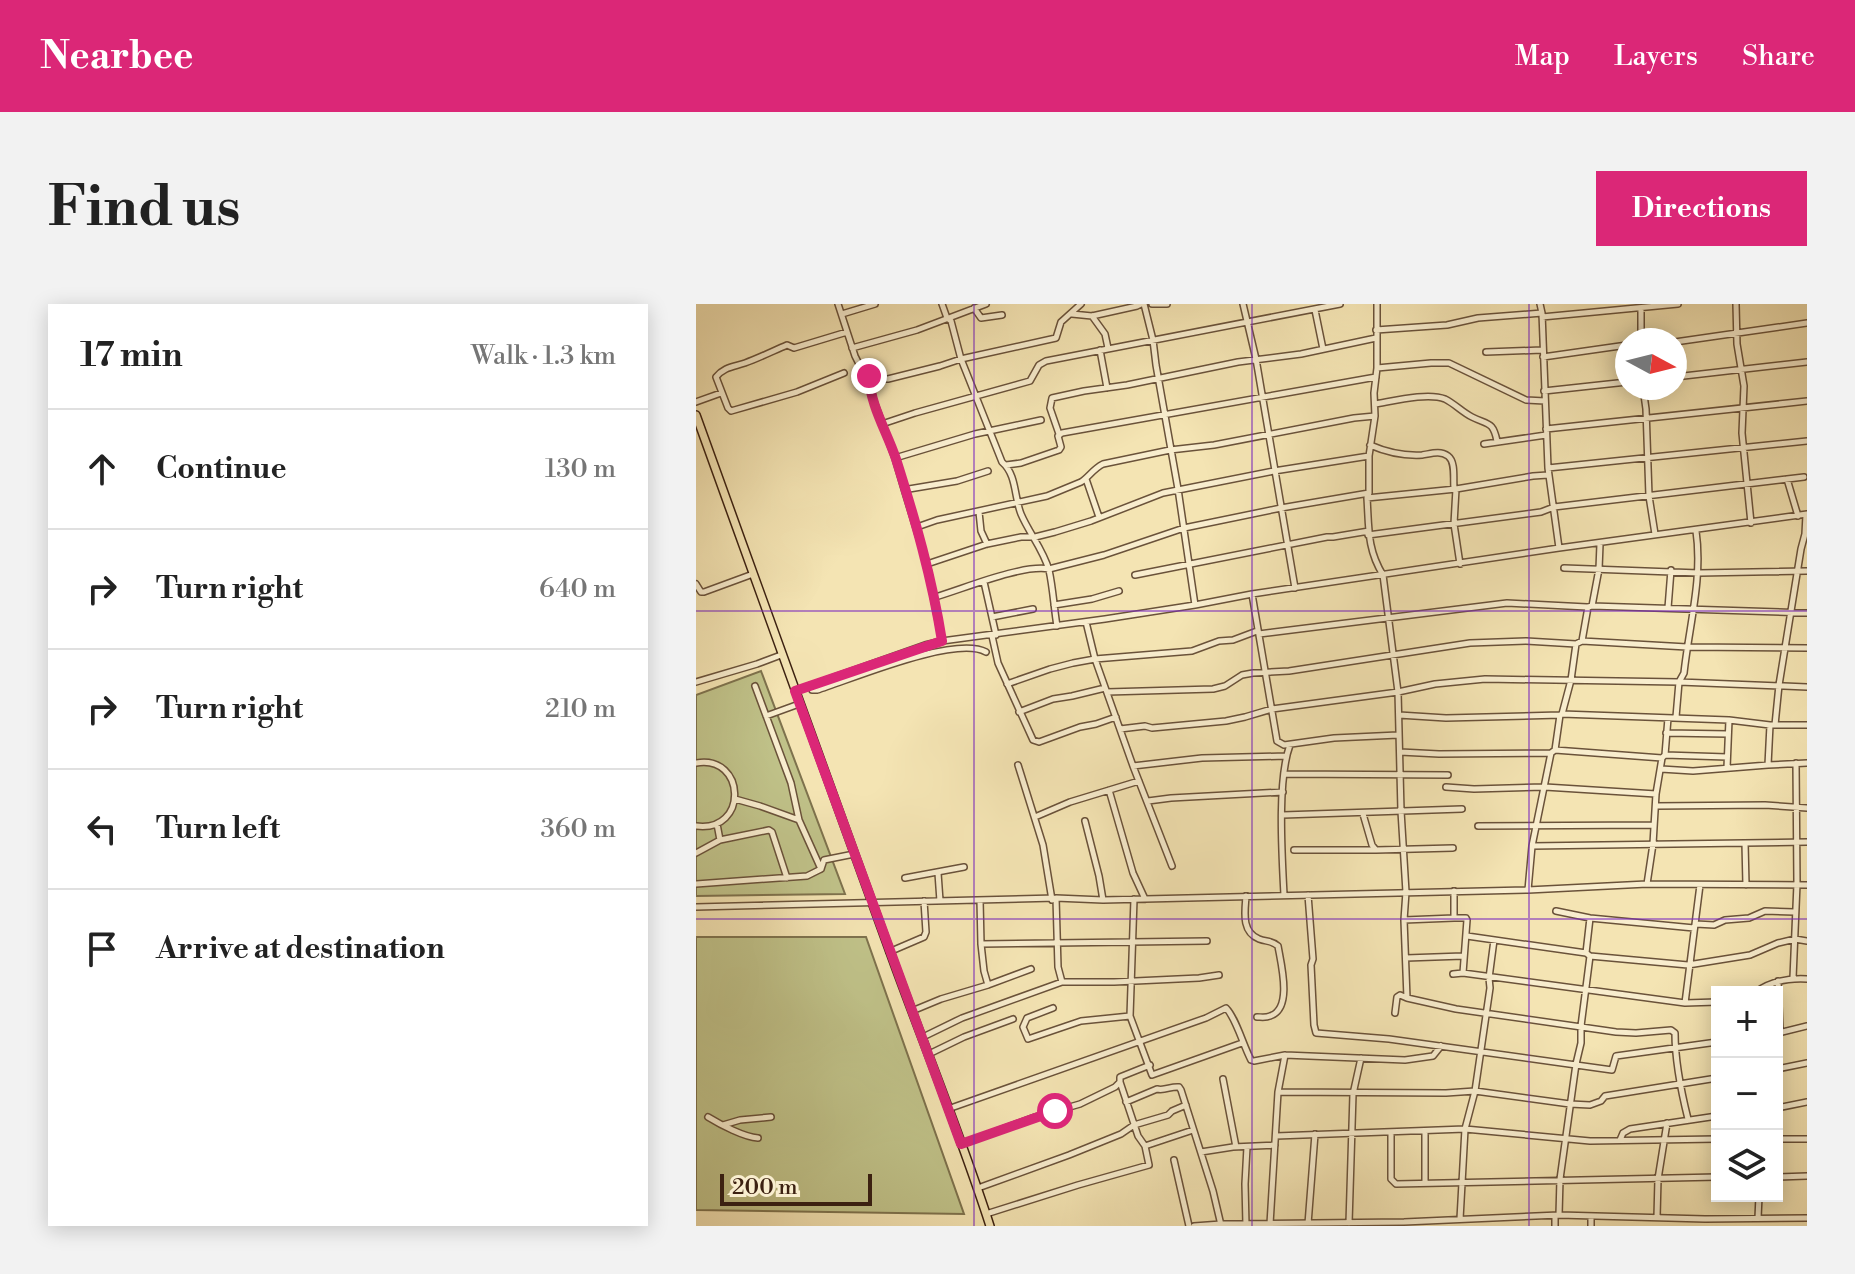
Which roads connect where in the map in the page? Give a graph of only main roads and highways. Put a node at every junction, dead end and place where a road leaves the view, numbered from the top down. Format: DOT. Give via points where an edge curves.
graph roads {
  1 [pos="696,415"];
  2 [pos="990,1226"];
  1 -- 2 [label="main road"];
}
